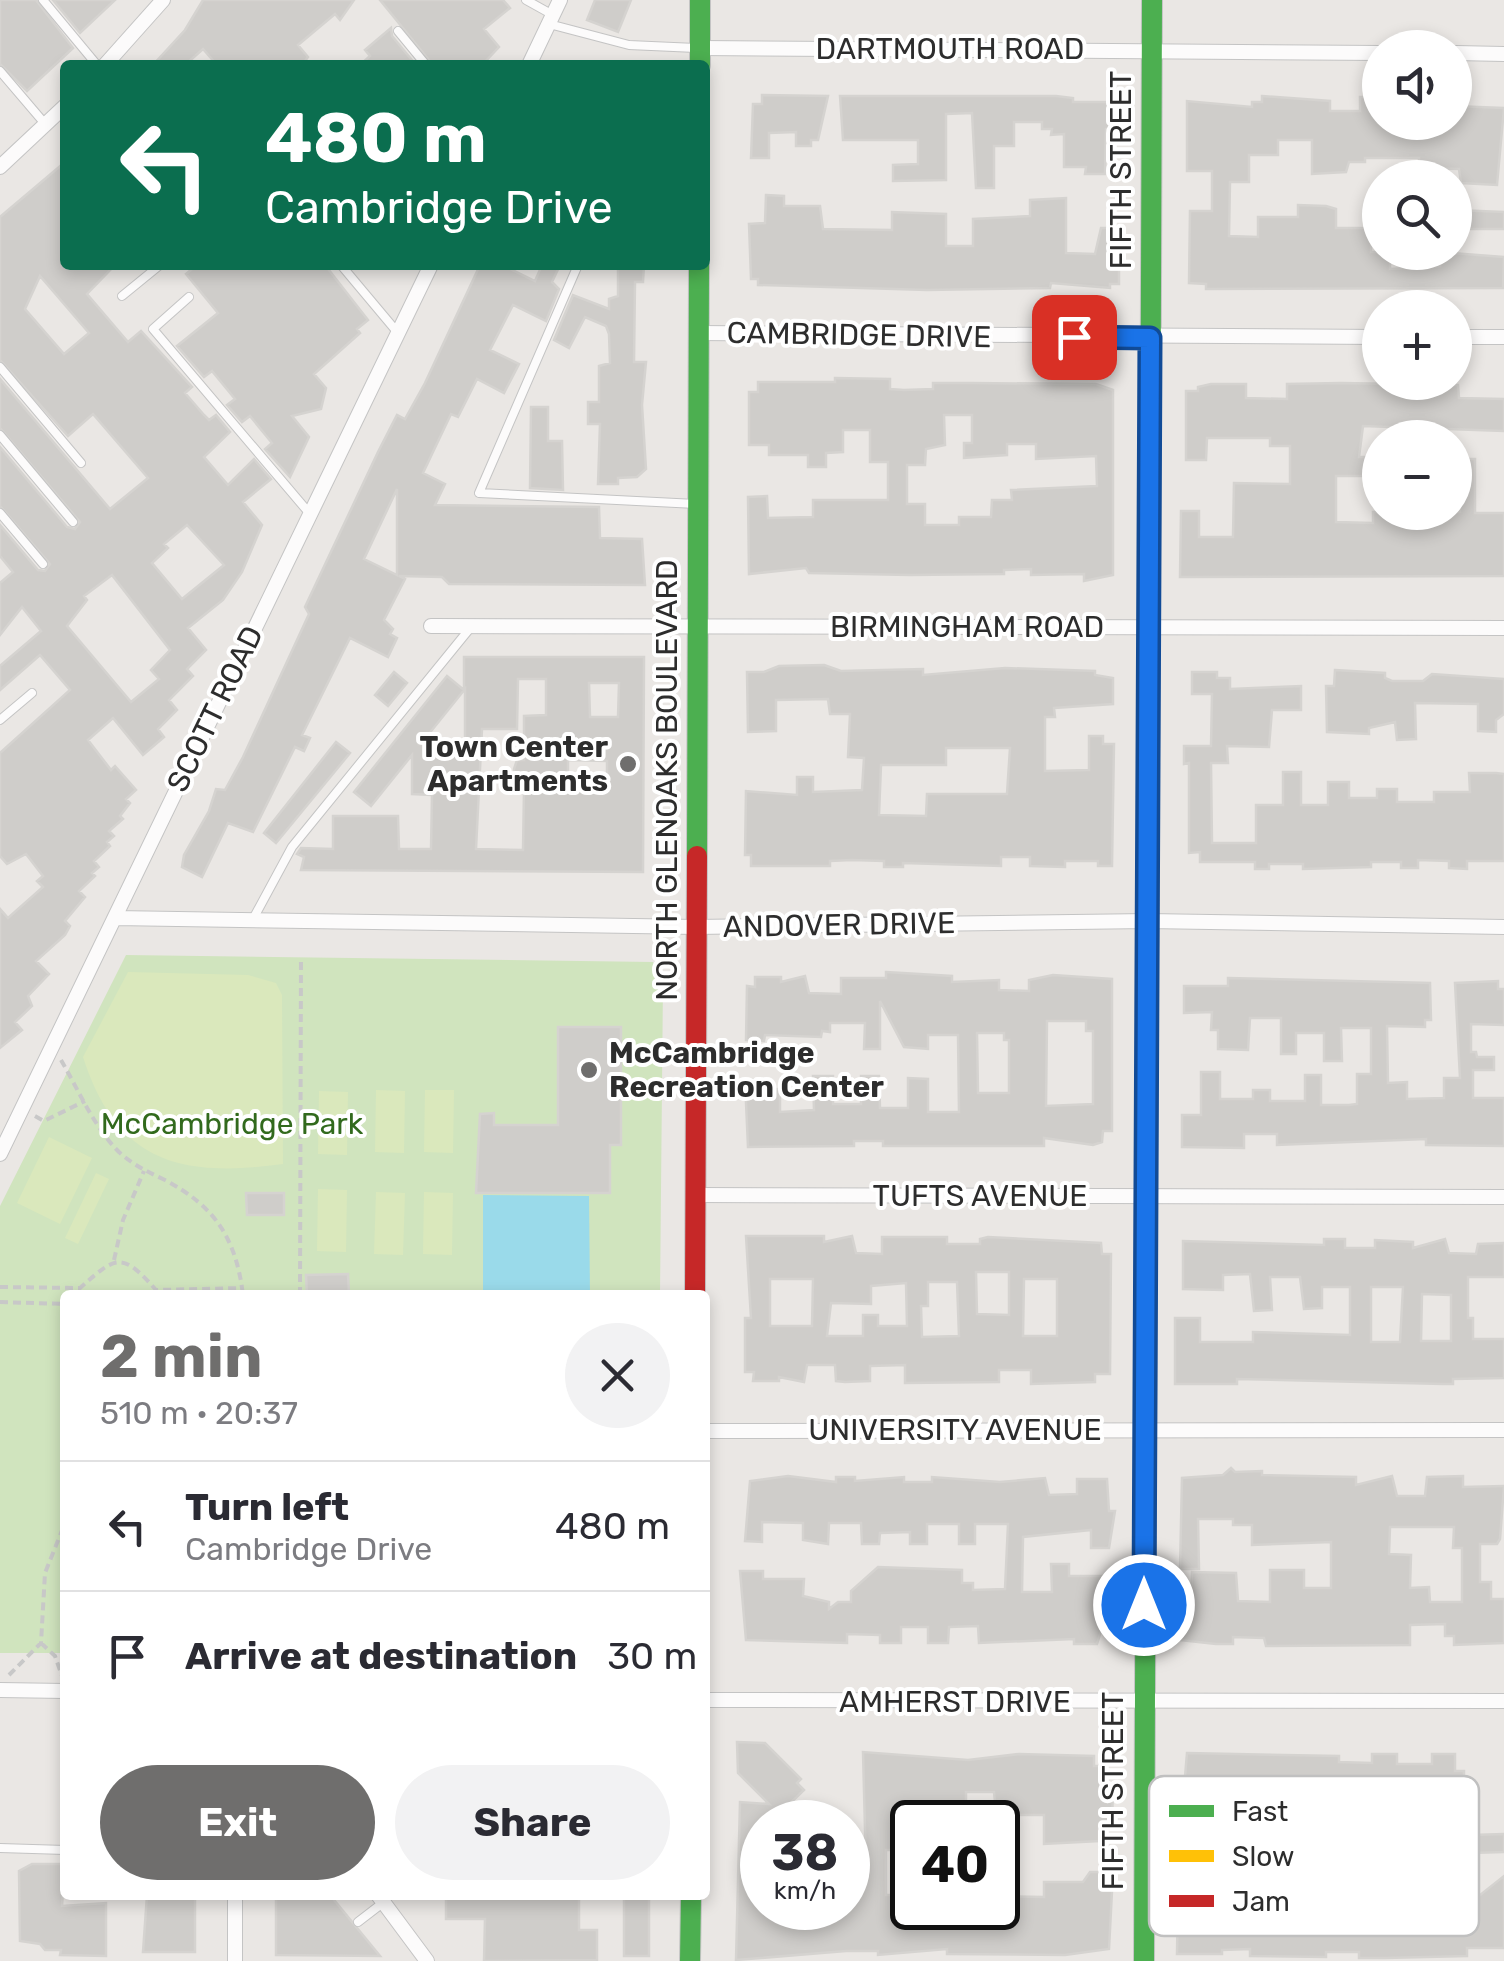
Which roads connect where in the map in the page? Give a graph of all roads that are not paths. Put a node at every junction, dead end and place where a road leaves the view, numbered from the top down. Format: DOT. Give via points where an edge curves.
graph roads {
  1 [pos="44,0"];
  2 [pos="162,0"];
  3 [pos="526,0"];
  4 [pos="560,0"];
  5 [pos="700,0"];
  6 [pos="1152,0"];
  7 [pos="551,19"];
  8 [pos="398,31"];
  9 [pos="1151,50"];
  10 [pos="1362,52"];
  11 [pos="1472,53"];
  12 [pos="1504,54"];
  13 [pos="700,56"];
  14 [pos="97,60"];
  15 [pos="106,60"];
  16 [pos="422,60"];
  17 [pos="531,60"];
  18 [pos="0,72"];
  19 [pos="58,117"];
  20 [pos="0,168"];
  21 [pos="154,270"];
  22 [pos="345,270"];
  23 [pos="429,270"];
  24 [pos="576,270"];
  25 [pos="699,270"];
  26 [pos="122,296"];
  27 [pos="189,297"];
  28 [pos="398,332"];
  29 [pos="698,333"];
  30 [pos="1362,337"];
  31 [pos="1472,337"];
  32 [pos="1504,337"];
  33 [pos="1150,338"];
  34 [pos="0,367"];
  35 [pos="0,435"];
  36 [pos="81,462"];
  37 [pos="698,504"];
  38 [pos="0,513"];
  39 [pos="310,514"];
  40 [pos="73,522"];
  41 [pos="43,564"];
  42 [pos="474,624"];
  43 [pos="698,625"];
  44 [pos="431,626"];
  45 [pos="1504,628"];
  46 [pos="1149,629"];
  47 [pos="32,693"];
  48 [pos="0,720"];
  49 [pos="114,918"];
  50 [pos="253,919"];
  51 [pos="1148,922"];
  52 [pos="696,927"];
  53 [pos="1504,927"];
  54 [pos="0,1154"];
  55 [pos="696,1196"];
  56 [pos="1145,1196"];
  57 [pos="1504,1197"];
  58 [pos="695,1290"];
  59 [pos="1145,1429"];
  60 [pos="1504,1430"];
  61 [pos="710,1431"];
  62 [pos="0,1688"];
  63 [pos="60,1691"];
  64 [pos="710,1700"];
  65 [pos="1504,1701"];
  66 [pos="1143,1703"];
  67 [pos="0,1848"];
  68 [pos="60,1850"];
  69 [pos="235,1900"];
  70 [pos="380,1900"];
  71 [pos="382,1900"];
  72 [pos="691,1900"];
  73 [pos="358,1922"];
  74 [pos="235,1961"];
  75 [pos="428,1961"];
  76 [pos="690,1961"];
  77 [pos="1144,1961"];
  1 -- 14 [label="lane"];
  2 -- 15 [label="street"];
  3 -- 7 [label="lane"];
  4 -- 7 [label="street"];
  5 -- 13 [label="street"];
  6 -- 9 [label="street, FIFTH STREET"];
  7 -- 13 [label="lane" via="629,44"];
  7 -- 17 [label="street"];
  8 -- 16 [label="lane"];
  9 -- 10 [label="street, DARTMOUTH ROAD"];
  9 -- 13 [label="street, DARTMOUTH ROAD"];
  9 -- 33 [label="street, FIFTH STREET"];
  11 -- 12 [label="street"];
  18 -- 19 [label="lane"];
  19 -- 20 [label="street"];
  21 -- 26 [label="lane"];
  22 -- 28 [label="lane"];
  23 -- 28 [label="street, SCOTT ROAD"];
  24 -- 37 [label="lane" via="479,493"];
  25 -- 29 [label="street, NORTH GLENOAKS BOULEVARD"];
  27 -- 39 [label="lane" via="153,328"];
  28 -- 39 [label="street, SCOTT ROAD"];
  29 -- 33 [label="street, CAMBRIDGE DRIVE"];
  29 -- 37 [label="street, NORTH GLENOAKS BOULEVARD"];
  30 -- 33 [label="street, CAMBRIDGE DRIVE"];
  31 -- 32 [label="street"];
  33 -- 46 [label="street, FIFTH STREET"];
  34 -- 36 [label="lane"];
  35 -- 40 [label="lane"];
  37 -- 43 [label="street, NORTH GLENOAKS BOULEVARD"];
  38 -- 41 [label="lane"];
  39 -- 49 [label="street, SCOTT ROAD"];
  42 -- 43 [label="street, BIRMINGHAM ROAD"];
  42 -- 44 [label="street, BIRMINGHAM ROAD"];
  42 -- 50 [label="lane" via="292,846"];
  43 -- 46 [label="street, BIRMINGHAM ROAD"];
  43 -- 52 [label="street, NORTH GLENOAKS BOULEVARD"];
  45 -- 46 [label="street, BIRMINGHAM ROAD"];
  46 -- 51 [label="street, FIFTH STREET"];
  47 -- 48 [label="lane"];
  49 -- 50 [label="street, ANDOVER DRIVE"];
  49 -- 54 [label="street, SCOTT ROAD"];
  50 -- 52 [label="street, ANDOVER DRIVE"];
  51 -- 52 [label="street, ANDOVER DRIVE"];
  51 -- 53 [label="street, ANDOVER DRIVE"];
  51 -- 56 [label="street, FIFTH STREET"];
  52 -- 55 [label="street, NORTH GLENOAKS BOULEVARD"];
  55 -- 56 [label="street, TUFTS AVENUE"];
  55 -- 58 [label="street, NORTH GLENOAKS BOULEVARD"];
  56 -- 57 [label="street, TUFTS AVENUE"];
  56 -- 59 [label="street, FIFTH STREET"];
  59 -- 60 [label="street, UNIVERSITY AVENUE"];
  59 -- 61 [label="street, UNIVERSITY AVENUE"];
  59 -- 66 [label="street, FIFTH STREET"];
  62 -- 63 [label="street"];
  64 -- 66 [label="street, AMHERST DRIVE"];
  65 -- 66 [label="street, AMHERST DRIVE"];
  66 -- 77 [label="street, FIFTH STREET"];
  67 -- 68 [label="lane"];
  69 -- 74 [label="street"];
  70 -- 73 [label="lane"];
  71 -- 75 [label="street"];
  72 -- 76 [label="street"];
}
